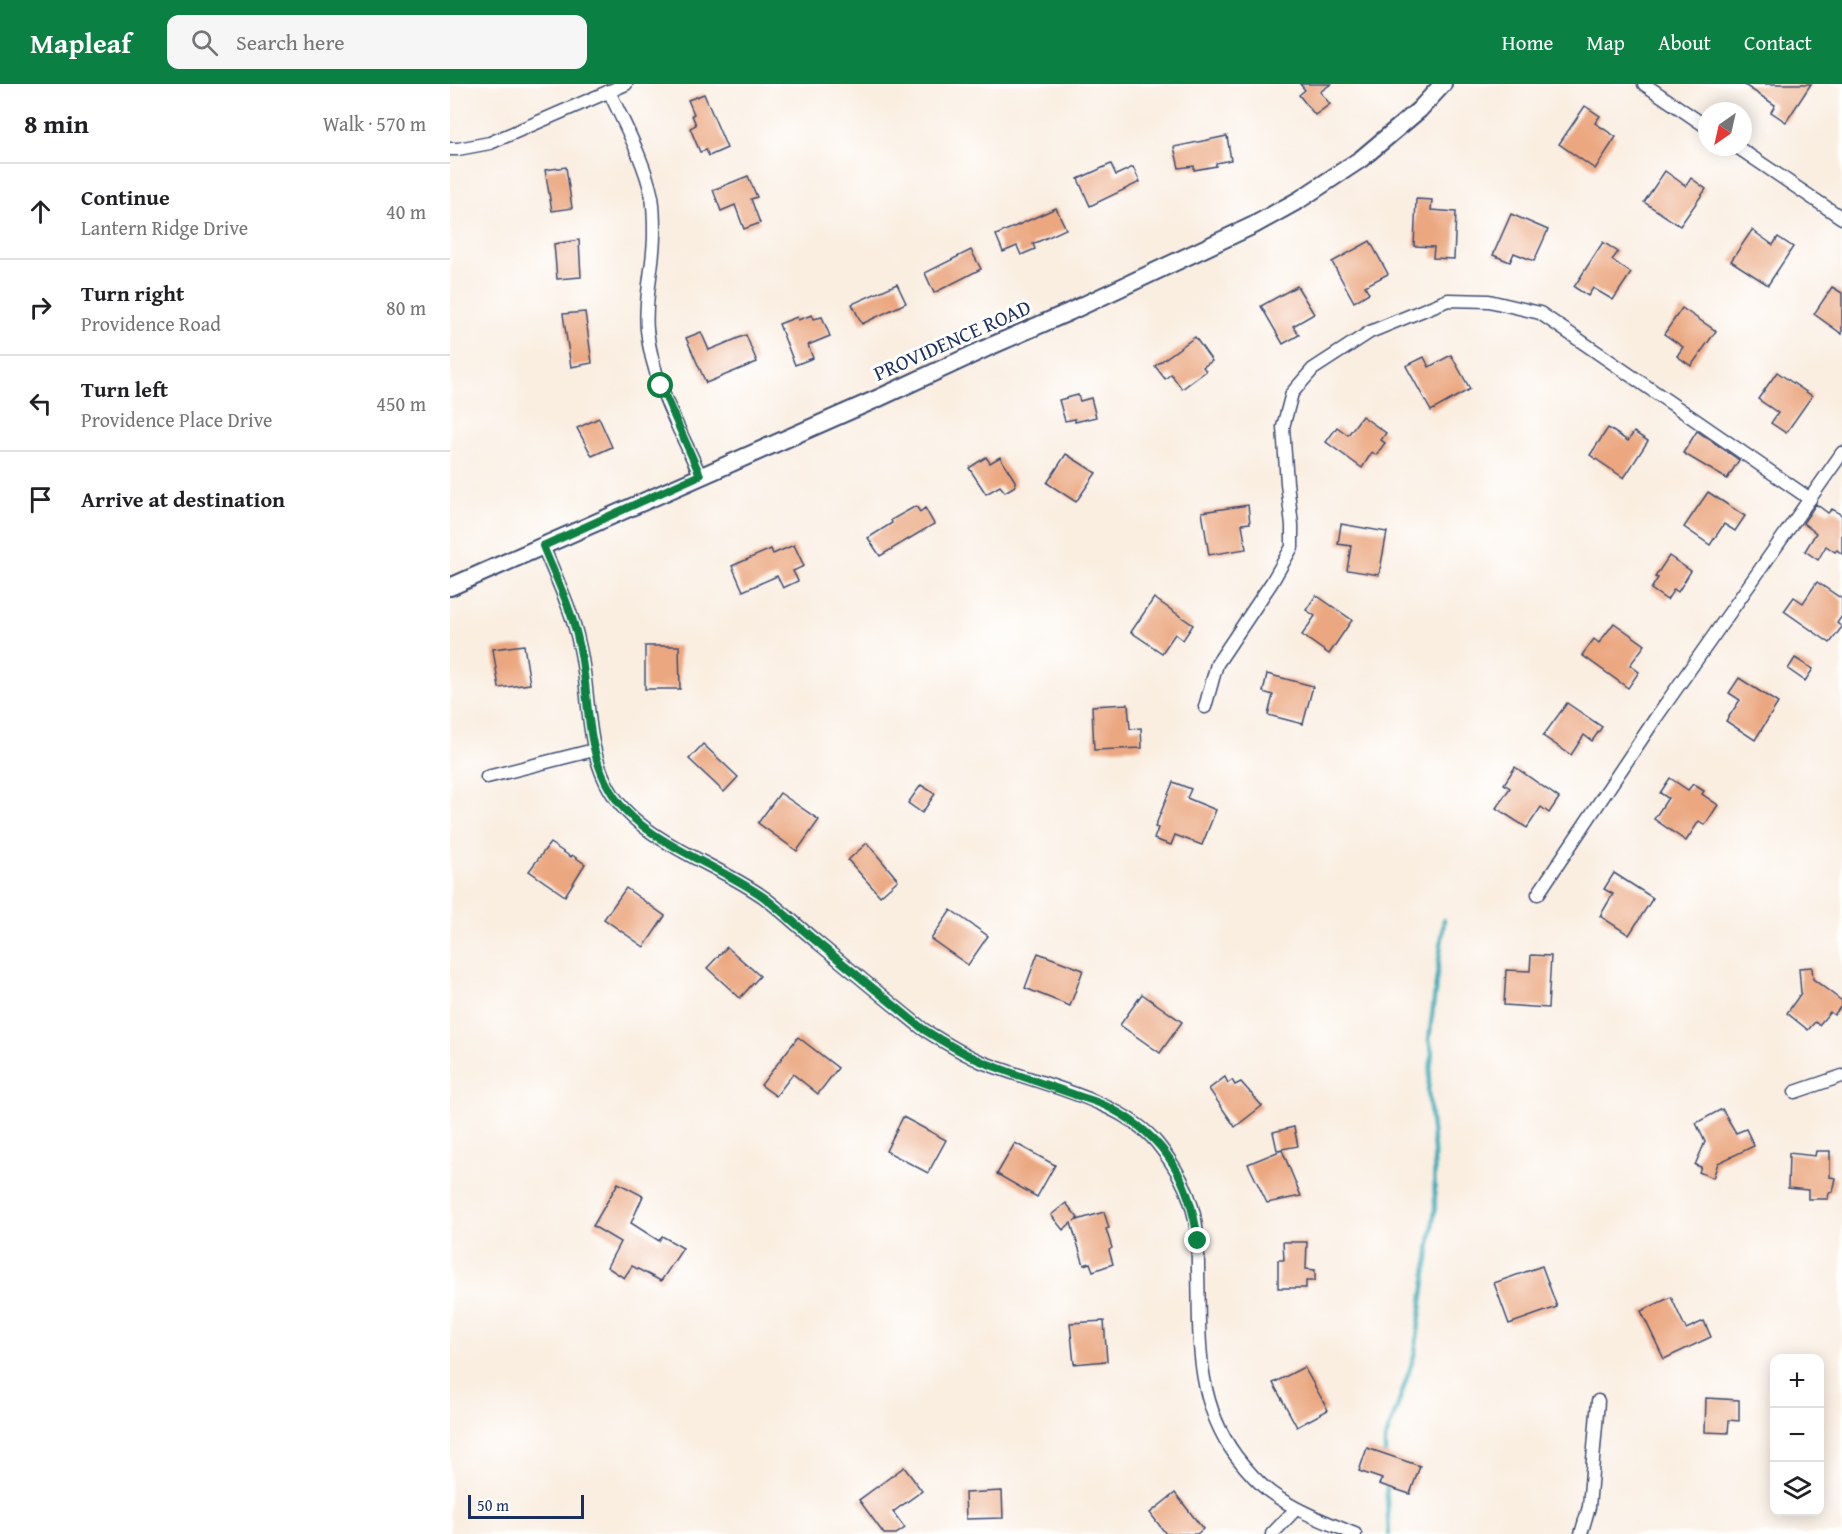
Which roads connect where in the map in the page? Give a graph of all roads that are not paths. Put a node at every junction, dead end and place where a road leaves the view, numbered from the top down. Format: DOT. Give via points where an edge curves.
graph roads {
  1 [pos="626,84"];
  2 [pos="1443,84"];
  3 [pos="1644,84"];
  4 [pos="609,91"];
  5 [pos="1698,121"];
  6 [pos="450,149"];
  7 [pos="1750,156"];
  8 [pos="1842,218"];
  9 [pos="1842,453"];
  10 [pos="700,475"];
  11 [pos="1810,500"];
  12 [pos="543,546"];
  13 [pos="450,587"];
  14 [pos="1205,707"];
  15 [pos="594,750"];
  16 [pos="487,777"];
  17 [pos="1538,894"];
  18 [pos="1842,1076"];
  19 [pos="1795,1092"];
  20 [pos="1598,1401"];
  21 [pos="1296,1509"];
  22 [pos="1272,1534"];
  23 [pos="1355,1534"];
  24 [pos="1581,1534"];
  1 -- 4 [label="street"];
  2 -- 10 [label="street, PROVIDENCE ROAD" via="1361,159 1263,220 1069,312"];
  3 -- 5 [label="street"];
  4 -- 6 [label="street" via="490,143"];
  4 -- 10 [label="street" via="642,162 652,199 654,236 646,305 651,355"];
  7 -- 8 [label="street"];
  9 -- 11 [label="street"];
  10 -- 12 [label="street, PROVIDENCE ROAD"];
  11 -- 14 [label="street" via="1540,314 1489,301 1448,300 1370,332 1313,369 1292,393 1283,427 1292,547 1217,664"];
  11 -- 17 [label="street" via="1655,719"];
  12 -- 13 [label="street, PROVIDENCE ROAD"];
  12 -- 15 [label="street" via="579,642"];
  15 -- 16 [label="street"];
  15 -- 21 [label="street" via="610,790 636,821 764,898 923,1029 982,1061 1110,1107 1156,1141 1179,1174 1194,1215 1201,1365 1213,1414 1246,1469"];
  18 -- 19 [label="street"];
  20 -- 24 [label="street" via="1589,1507"];
  21 -- 22 [label="street"];
  21 -- 23 [label="street"];
}
